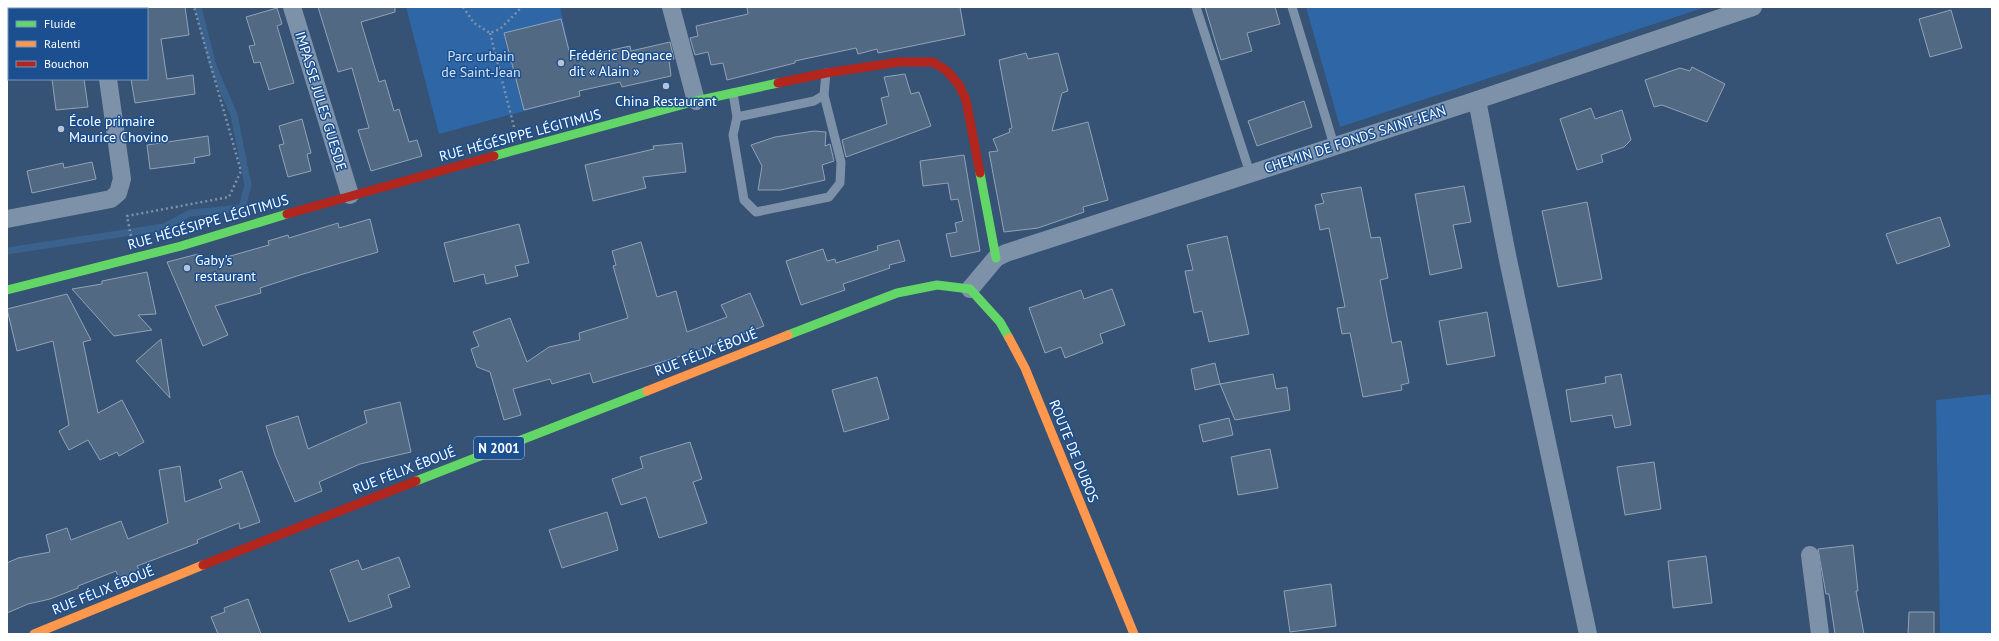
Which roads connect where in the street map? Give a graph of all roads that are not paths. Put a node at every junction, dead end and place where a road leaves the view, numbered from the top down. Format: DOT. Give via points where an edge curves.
graph roads {
  1 [pos="292,7"];
  2 [pos="671,7"];
  3 [pos="1196,7"];
  4 [pos="1292,7"];
  5 [pos="1753,7"];
  6 [pos="826,73"];
  7 [pos="108,80"];
  8 [pos="733,93"];
  9 [pos="824,95"];
  10 [pos="1477,100"];
  11 [pos="696,101"];
  12 [pos="737,117"];
  13 [pos="1334,145"];
  14 [pos="1250,173"];
  15 [pos="350,196"];
  16 [pos="7,219"];
  17 [pos="996,258"];
  18 [pos="970,289"];
  19 [pos="7,290"];
  20 [pos="1810,555"];
  21 [pos="34,634"];
  22 [pos="1134,634"];
  23 [pos="1588,634"];
  24 [pos="1820,634"];
  1 -- 15 [label="street, IMPASSE JULES GUESDE"];
  2 -- 11 [label="street"];
  3 -- 14 [label="lane"];
  4 -- 13 [label="lane"];
  5 -- 10 [label="street, CHEMIN DE FONDS SAINT-JEAN"];
  6 -- 8 [label="main road, RUE HÉGÉSIPPE LÉGITIMUS"];
  6 -- 9 [label="lane"];
  6 -- 17 [label="main road, RUE HÉGÉSIPPE LÉGITIMUS" via="899,62 933,62 947,71 959,85 966,100"];
  7 -- 16 [label="street" via="122,179 118,193 111,199"];
  8 -- 11 [label="main road, RUE HÉGÉSIPPE LÉGITIMUS"];
  8 -- 12 [label="lane"];
  9 -- 12 [label="lane" via="814,101"];
  9 -- 12 [label="lane" via="841,162 840,182 829,197 756,212 744,200 733,135"];
  10 -- 13 [label="street, CHEMIN DE FONDS SAINT-JEAN"];
  10 -- 23 [label="street" via="1507,255"];
  11 -- 15 [label="main road, RUE HÉGÉSIPPE LÉGITIMUS"];
  13 -- 14 [label="street, CHEMIN DE FONDS SAINT-JEAN"];
  14 -- 17 [label="street, CHEMIN DE FONDS SAINT-JEAN"];
  15 -- 19 [label="main road, RUE HÉGÉSIPPE LÉGITIMUS" via="182,246"];
  17 -- 18 [label="street, CHEMIN DE FONDS SAINT-JEAN"];
  18 -- 21 [label="main road, RUE FÉLIX ÉBOUÉ / N 2001" via="937,285 897,293 275,536"];
  18 -- 22 [label="main road, ROUTE DE DUBOS" via="1000,322 1025,368"];
  20 -- 24 [label="street"];
}
